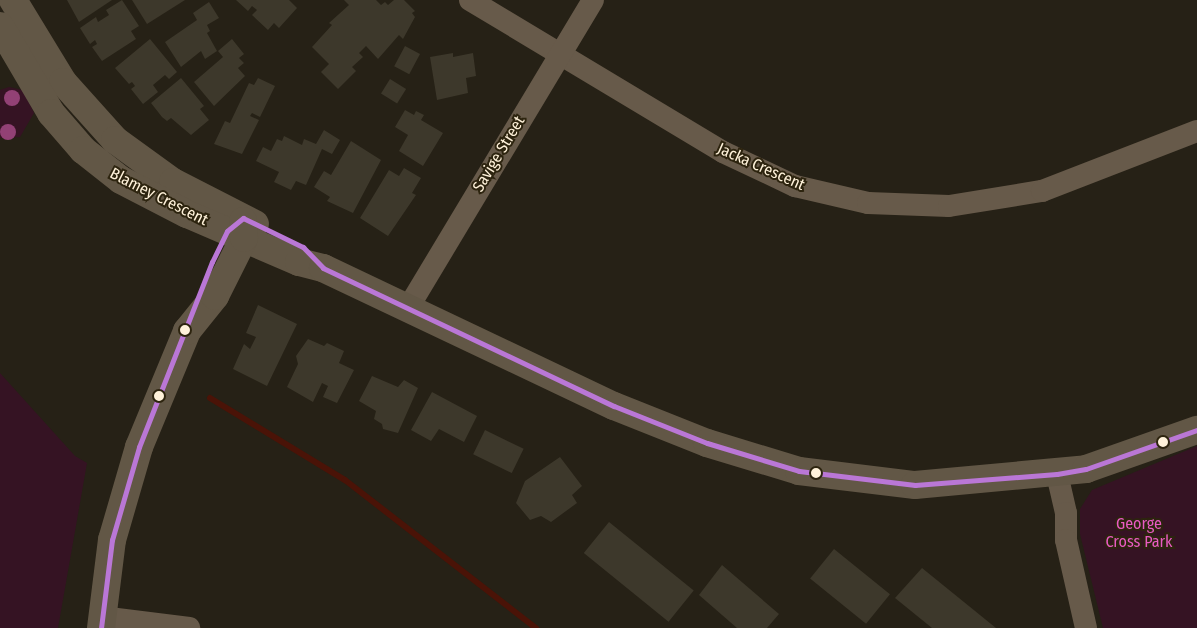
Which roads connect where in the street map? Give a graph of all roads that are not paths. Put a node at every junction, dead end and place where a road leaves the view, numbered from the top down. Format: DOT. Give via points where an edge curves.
graph roads {
  1 [pos="470,0"];
  2 [pos="593,0"];
  3 [pos="9,5"];
  4 [pos="0,26"];
  5 [pos="560,55"];
  6 [pos="24,71"];
  7 [pos="57,74"];
  8 [pos="51,113"];
  9 [pos="1197,132"];
  10 [pos="131,154"];
  11 [pos="115,176"];
  12 [pos="238,229"];
  13 [pos="408,308"];
  14 [pos="1197,430"];
  15 [pos="1057,474"];
  16 [pos="101,622"];
  17 [pos="189,628"];
  18 [pos="1086,628"];
  1 -- 5 [label="street, Jacka Crescent"];
  2 -- 5 [label="street, Savige Street"];
  3 -- 7 [label="street, Blamey Crescent"];
  4 -- 6 [label="street, Blamey Crescent"];
  5 -- 9 [label="street, Jacka Crescent" via="731,155 795,186 868,203 949,206 1042,191"];
  5 -- 13 [label="street, Savige Street"];
  6 -- 7 [label="street"];
  6 -- 8 [label="street, Blamey Crescent"];
  7 -- 8 [label="street"];
  7 -- 10 [label="street, Blamey Crescent" via="92,117"];
  8 -- 11 [label="street, Blamey Crescent" via="83,150"];
  10 -- 11 [label="street"];
  10 -- 12 [label="street, Blamey Crescent"];
  11 -- 12 [label="street, Blamey Crescent"];
  12 -- 13 [label="street, Blamey Crescent" via="299,262 324,268"];
  12 -- 16 [label="street" via="197,296 191,322 157,397 139,447 112,540"];
  13 -- 15 [label="street, Blamey Crescent" via="614,406 707,443 800,471 915,485"];
  14 -- 15 [label="street, Blamey Crescent" via="1086,469"];
  15 -- 18 [label="street" via="1066,513 1066,540"];
  16 -- 17 [label="street"];
}
